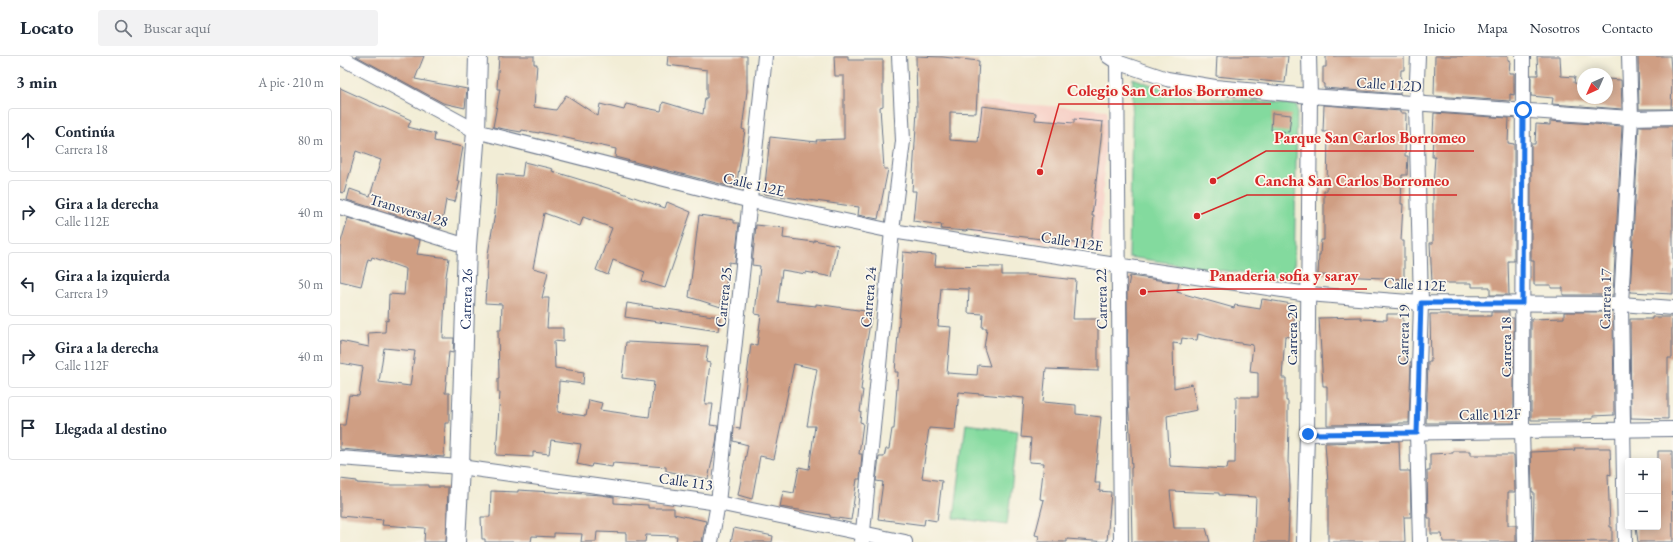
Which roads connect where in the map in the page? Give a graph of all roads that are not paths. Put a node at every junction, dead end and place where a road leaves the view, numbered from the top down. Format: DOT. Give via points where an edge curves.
graph roads {
  1 [pos="478,56"];
  2 [pos="765,56"];
  3 [pos="899,56"];
  4 [pos="1309,56"];
  5 [pos="1418,56"];
  6 [pos="1524,56"];
  7 [pos="1629,56"];
  8 [pos="340,57"];
  9 [pos="1113,58"];
  10 [pos="1310,96"];
  11 [pos="1416,104"];
  12 [pos="1523,110"];
  13 [pos="1673,117"];
  14 [pos="1631,118"];
  15 [pos="476,131"];
  16 [pos="751,201"];
  17 [pos="340,207"];
  18 [pos="892,231"];
  19 [pos="467,246"];
  20 [pos="1118,265"];
  21 [pos="1308,294"];
  22 [pos="1421,303"];
  23 [pos="1522,303"];
  24 [pos="1621,304"];
  25 [pos="1673,308"];
  26 [pos="1673,429"];
  27 [pos="1624,430"];
  28 [pos="1522,431"];
  29 [pos="1417,433"];
  30 [pos="1308,434"];
  31 [pos="340,458"];
  32 [pos="460,467"];
  33 [pos="718,503"];
  34 [pos="862,538"];
  35 [pos="456,542"];
  36 [pos="711,542"];
  37 [pos="905,542"];
  38 [pos="1121,542"];
  39 [pos="1304,542"];
  40 [pos="1420,542"];
  41 [pos="1525,542"];
  42 [pos="1625,542"];
  1 -- 15 [label="street, Carrera 26"];
  2 -- 16 [label="street, Carrera 25"];
  3 -- 18 [label="street, Carrera 24" via="903,141"];
  4 -- 10 [label="street, Carrera 20"];
  5 -- 11 [label="street, Carrera 19"];
  6 -- 12 [label="street, Carrera 18"];
  7 -- 14 [label="street, Carrera 17"];
  8 -- 15 [label="street, Calle 112E"];
  9 -- 10 [label="street, Calle 112D" via="1167,79 1215,87"];
  9 -- 20 [label="street, Carrera 22"];
  10 -- 11 [label="street, Calle 112D"];
  10 -- 21 [label="street, Carrera 20"];
  11 -- 12 [label="street, Calle 112D"];
  11 -- 22 [label="street, Carrera 19"];
  12 -- 14 [label="street, Calle 112D"];
  12 -- 23 [label="street, Carrera 18"];
  13 -- 14 [label="street, Calle 112D"];
  14 -- 24 [label="street, Carrera 17"];
  15 -- 16 [label="street, Calle 112E"];
  15 -- 19 [label="street, Carrera 26"];
  16 -- 18 [label="street, Calle 112E"];
  16 -- 33 [label="street, Carrera 25"];
  17 -- 19 [label="street, Transversal 28"];
  18 -- 20 [label="street, Calle 112E"];
  18 -- 34 [label="street, Carrera 24"];
  19 -- 32 [label="street, Carrera 26"];
  20 -- 21 [label="street, Calle 112E"];
  20 -- 38 [label="street, Carrera 22"];
  21 -- 22 [label="street, Calle 112E"];
  21 -- 30 [label="street, Carrera 20"];
  22 -- 23 [label="street, Calle 112E"];
  22 -- 29 [label="street, Carrera 19"];
  23 -- 24 [label="street, Calle 112E"];
  23 -- 28 [label="street, Carrera 18"];
  24 -- 25 [label="street, Calle 112E"];
  24 -- 27 [label="street, Carrera 17"];
  26 -- 27 [label="street, Calle 112F"];
  27 -- 28 [label="street, Calle 112F"];
  27 -- 42 [label="street, Carrera 17"];
  28 -- 29 [label="street, Calle 112F"];
  28 -- 41 [label="street, Carrera 18"];
  29 -- 30 [label="street, Calle 112F"];
  29 -- 40 [label="street, Carrera 19"];
  30 -- 39 [label="street, Carrera 20"];
  31 -- 32 [label="street, Calle 113"];
  32 -- 33 [label="street, Calle 113"];
  32 -- 35 [label="street, Carrera 26"];
  33 -- 34 [label="street, Calle 113"];
  33 -- 36 [label="street, Carrera 25"];
  34 -- 37 [label="street, Calle 113"];
}
